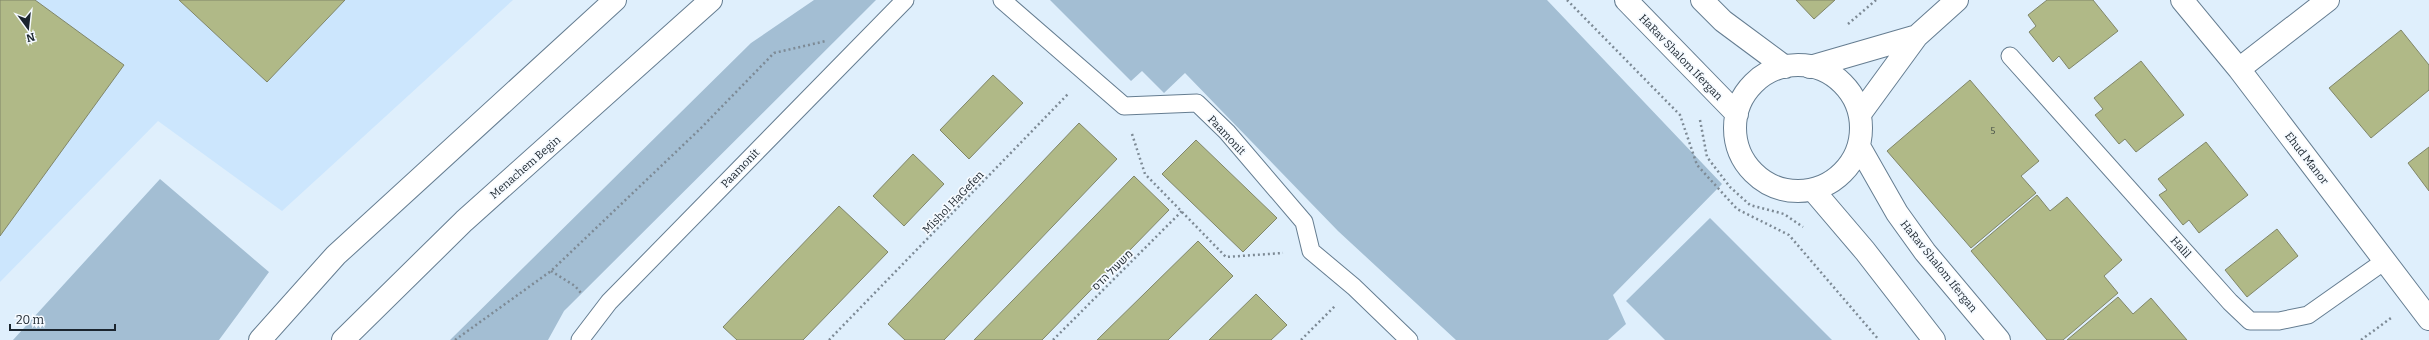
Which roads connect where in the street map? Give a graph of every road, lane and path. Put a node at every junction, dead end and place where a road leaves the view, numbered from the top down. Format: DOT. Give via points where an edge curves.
graph roads {
  1 [pos="615,0"];
  2 [pos="712,0"];
  3 [pos="905,0"];
  4 [pos="1002,0"];
  5 [pos="1567,0"];
  6 [pos="1626,0"];
  7 [pos="1702,0"];
  8 [pos="1956,0"];
  9 [pos="2182,0"];
  10 [pos="2328,0"];
  11 [pos="1917,36"];
  12 [pos="774,53"];
  13 [pos="2010,56"];
  14 [pos="1785,67"];
  15 [pos="1810,67"];
  16 [pos="2239,69"];
  17 [pos="1088,74"];
  18 [pos="1124,106"];
  19 [pos="1737,114"];
  20 [pos="1860,114"];
  21 [pos="1699,115"];
  22 [pos="1860,148"];
  23 [pos="1813,190"];
  24 [pos="1182,211"];
  25 [pos="1810,232"];
  26 [pos="1311,251"];
  27 [pos="2386,260"];
  28 [pos="1354,287"];
  29 [pos="2417,300"];
  30 [pos="2429,319"];
  31 [pos="260,340"];
  32 [pos="343,340"];
  33 [pos="455,340"];
  34 [pos="580,340"];
  35 [pos="829,340"];
  36 [pos="1053,340"];
  37 [pos="1301,340"];
  38 [pos="1409,340"];
  39 [pos="1878,340"];
  40 [pos="1934,340"];
  41 [pos="1999,340"];
  42 [pos="2361,340"];
  1 -- 31 [label="main road" via="336,255"];
  2 -- 32 [label="main road, Menachem Begin" via="464,221"];
  3 -- 34 [label="lane, Paamonit" via="609,302"];
  4 -- 17 [label="lane"];
  5 -- 39 [label="path" via="1680,115 1697,165 1737,209 1789,235"];
  6 -- 19 [label="main road, HaRav Shalom Ifergan"];
  7 -- 14 [label="main road" via="1722,21"];
  8 -- 11 [label="main road"];
  9 -- 16 [label="main road, Ehud Manor"];
  10 -- 16 [label="main road"];
  11 -- 15 [label="main road"];
  11 -- 20 [label="main road"];
  12 -- 33 [label="path" via="702,128 551,271"];
  13 -- 27 [label="lane, Halil" via="2250,322 2279,321 2308,314"];
  14 -- 15 [label="main road"];
  14 -- 19 [label="main road" via="1766,74 1754,84 1744,97"];
  15 -- 20 [label="main road" via="1833,76 1846,86"];
  16 -- 27 [label="main road, Ehud Manor"];
  17 -- 18 [label="lane"];
  17 -- 35 [label="path, Mishol HaGefen"];
  18 -- 24 [label="path" via="1145,174"];
  18 -- 26 [label="lane, Paamonit" via="1197,103 1227,132 1304,222"];
  19 -- 23 [label="main road" via="1737,140 1743,158 1752,170 1768,183 1778,187"];
  20 -- 22 [label="main road"];
  21 -- 25 [label="path" via="1707,156 1730,187 1750,205 1784,214"];
  22 -- 23 [label="main road" via="1840,175"];
  22 -- 41 [label="main road, HaRav Shalom Ifergan" via="1897,213 1925,252"];
  23 -- 40 [label="main road" via="1865,251"];
  24 -- 26 [label="path" via="1226,256"];
  24 -- 36 [label="path, משעול הדס"];
  26 -- 28 [label="lane"];
  27 -- 29 [label="main road, Ehud Manor"];
  28 -- 37 [label="path"];
  28 -- 38 [label="lane"];
  29 -- 30 [label="main road, Ehud Manor"];
  29 -- 42 [label="path"];
}
